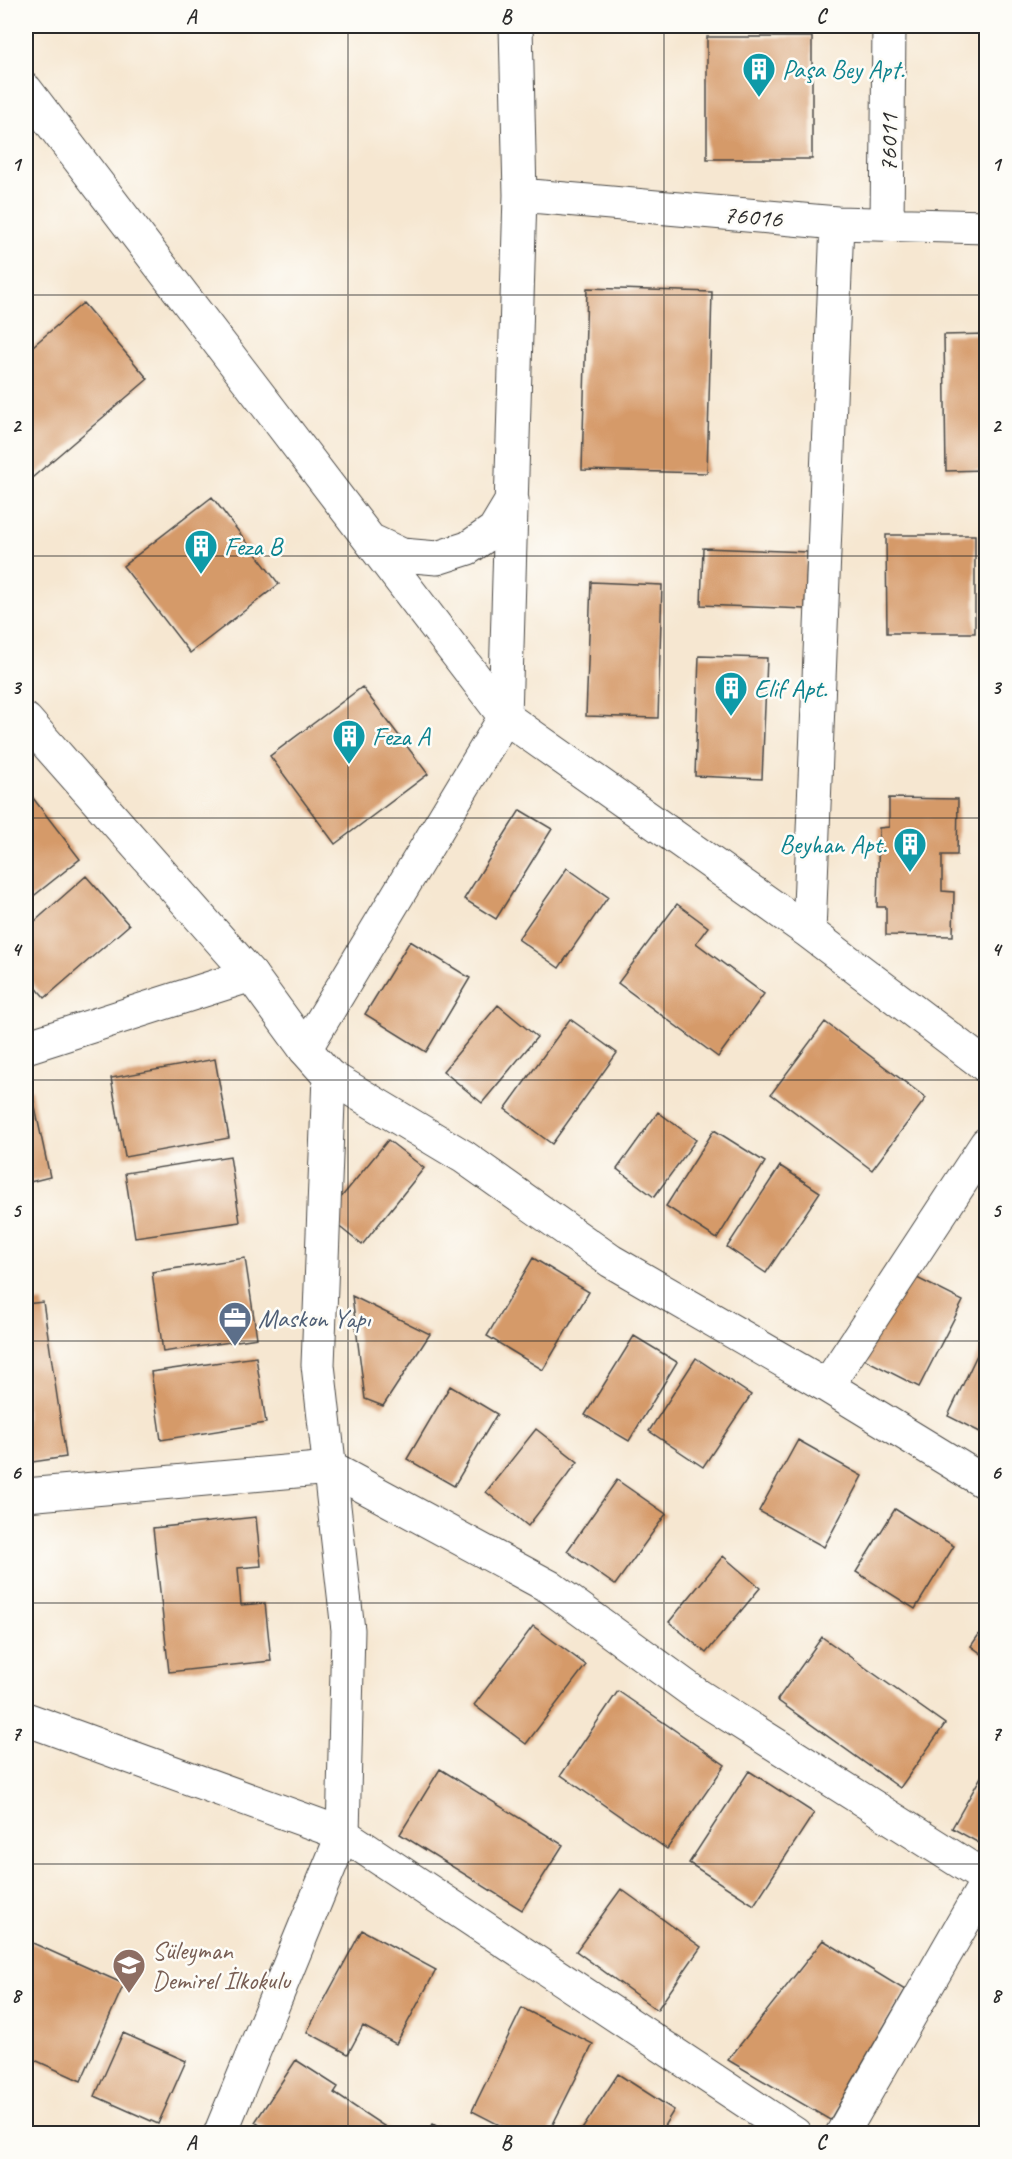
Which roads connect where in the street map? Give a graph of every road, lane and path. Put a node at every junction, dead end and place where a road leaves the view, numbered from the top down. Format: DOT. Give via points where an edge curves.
graph roads {
  1 [pos="516,26"];
  2 [pos="889,26"];
  3 [pos="26,90"];
  4 [pos="520,195"];
  5 [pos="837,223"];
  6 [pos="887,224"];
  7 [pos="987,227"];
  8 [pos="512,500"];
  9 [pos="370,540"];
  10 [pos="505,717"];
  11 [pos="26,720"];
  12 [pos="808,932"];
  13 [pos="251,975"];
  14 [pos="26,1047"];
  15 [pos="305,1049"];
  16 [pos="987,1066"];
  17 [pos="329,1076"];
  18 [pos="987,1144"];
  19 [pos="827,1386"];
  20 [pos="330,1468"];
  21 [pos="987,1483"];
  22 [pos="26,1495"];
  23 [pos="26,1719"];
  24 [pos="343,1834"];
  25 [pos="987,1878"];
  26 [pos="987,1883"];
  27 [pos="220,2133"];
  28 [pos="795,2133"];
  29 [pos="842,2133"];
  1 -- 4 [label="street"];
  2 -- 6 [label="street, 76011"];
  3 -- 9 [label="street"];
  4 -- 5 [label="street, 76016"];
  4 -- 8 [label="street"];
  5 -- 6 [label="street, 76016"];
  5 -- 12 [label="street"];
  6 -- 7 [label="street, 76016"];
  8 -- 9 [label="street" via="494,530 468,548 437,558 402,555"];
  8 -- 10 [label="street"];
  9 -- 10 [label="street"];
  10 -- 12 [label="street"];
  10 -- 15 [label="street"];
  11 -- 13 [label="street"];
  12 -- 16 [label="street"];
  13 -- 14 [label="street"];
  13 -- 15 [label="street"];
  15 -- 17 [label="street"];
  17 -- 19 [label="street" via="464,1157 611,1262"];
  17 -- 20 [label="street" via="318,1365"];
  18 -- 19 [label="street"];
  19 -- 21 [label="street"];
  20 -- 22 [label="street"];
  20 -- 24 [label="street" via="348,1630"];
  20 -- 25 [label="street" via="550,1587 699,1696"];
  23 -- 24 [label="street"];
  24 -- 27 [label="street"];
  24 -- 28 [label="street"];
  26 -- 29 [label="street"];
}
